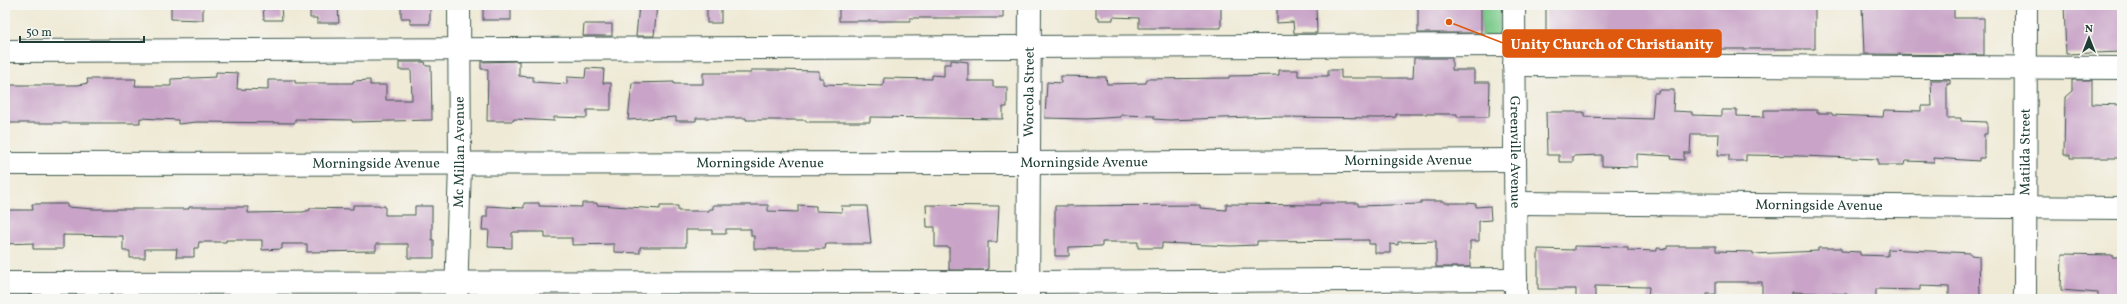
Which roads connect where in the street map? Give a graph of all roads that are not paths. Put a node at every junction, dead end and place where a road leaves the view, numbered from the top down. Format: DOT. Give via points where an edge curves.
graph roads {
  1 [pos="459,5"];
  2 [pos="1030,5"];
  3 [pos="1514,5"];
  4 [pos="2026,5"];
  5 [pos="1030,47"];
  6 [pos="5,51"];
  7 [pos="459,51"];
  8 [pos="1514,55"];
  9 [pos="2026,67"];
  10 [pos="2122,68"];
  11 [pos="1515,160"];
  12 [pos="1028,163"];
  13 [pos="5,164"];
  14 [pos="460,164"];
  15 [pos="1516,203"];
  16 [pos="2025,207"];
  17 [pos="2122,208"];
  18 [pos="5,283"];
  19 [pos="1516,289"];
  20 [pos="456,290"];
  21 [pos="1028,290"];
  22 [pos="2025,299"];
  1 -- 7 [label="street, Mc Millan Avenue"];
  2 -- 5 [label="street, Worcola Street"];
  3 -- 8 [label="street, Greenville Avenue"];
  4 -- 9 [label="street, Matilda Street"];
  5 -- 7 [label="street"];
  5 -- 8 [label="street"];
  5 -- 12 [label="street, Worcola Street"];
  6 -- 7 [label="street"];
  7 -- 14 [label="street, Mc Millan Avenue"];
  8 -- 9 [label="street"];
  8 -- 11 [label="street, Greenville Avenue"];
  9 -- 10 [label="street"];
  9 -- 16 [label="street, Matilda Street"];
  11 -- 12 [label="street, Morningside Avenue"];
  11 -- 15 [label="street, Greenville Avenue"];
  12 -- 14 [label="street, Morningside Avenue"];
  12 -- 21 [label="street, Worcola Street"];
  13 -- 14 [label="street, Morningside Avenue"];
  14 -- 20 [label="street, Mc Millan Avenue"];
  15 -- 16 [label="street, Morningside Avenue"];
  15 -- 19 [label="street, Greenville Avenue"];
  16 -- 17 [label="street, Morningside Avenue"];
  16 -- 22 [label="street, Matilda Street"];
  18 -- 20 [label="street"];
  19 -- 21 [label="street"];
  20 -- 21 [label="street"];
}
